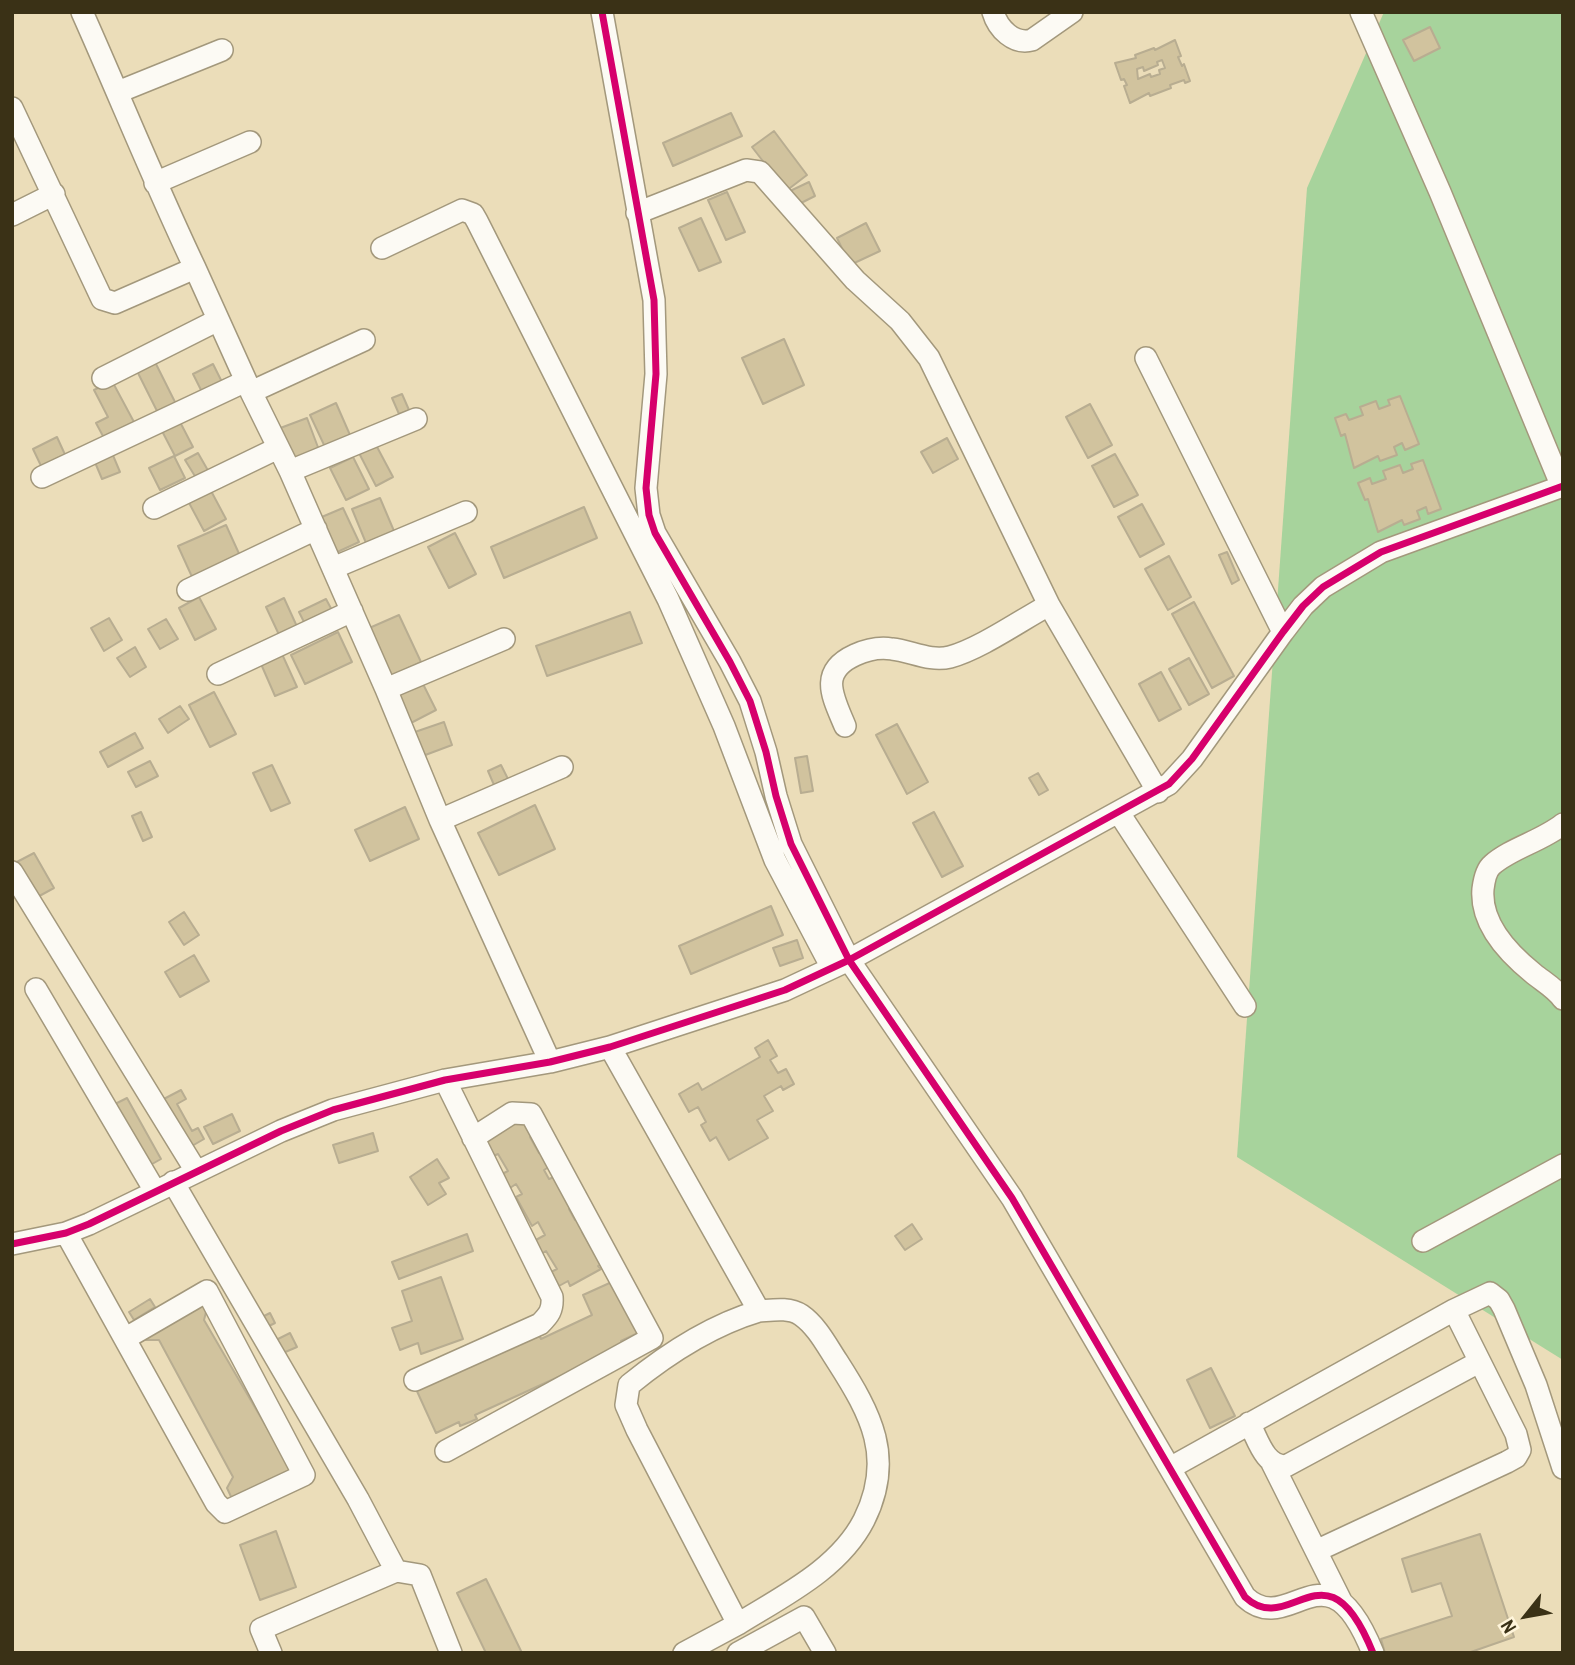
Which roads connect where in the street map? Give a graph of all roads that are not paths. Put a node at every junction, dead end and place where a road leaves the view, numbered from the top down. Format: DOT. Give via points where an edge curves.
graph roads {
  1 [pos="82,12"];
  2 [pos="602,12"];
  3 [pos="993,12"];
  4 [pos="1072,12"];
  5 [pos="1362,12"];
  6 [pos="222,50"];
  7 [pos="118,92"];
  8 [pos="12,108"];
  9 [pos="250,142"];
  10 [pos="155,183"];
  11 [pos="54,194"];
  12 [pos="637,213"];
  13 [pos="12,215"];
  14 [pos="382,248"];
  15 [pos="195,268"];
  16 [pos="218,320"];
  17 [pos="364,340"];
  18 [pos="1146,358"];
  19 [pos="103,378"];
  20 [pos="248,387"];
  21 [pos="415,419"];
  22 [pos="278,448"];
  23 [pos="290,471"];
  24 [pos="42,477"];
  25 [pos="1562,487"];
  26 [pos="154,508"];
  27 [pos="466,512"];
  28 [pos="316,529"];
  29 [pos="333,568"];
  30 [pos="188,590"];
  31 [pos="1049,604"];
  32 [pos="352,611"];
  33 [pos="1283,632"];
  34 [pos="504,639"];
  35 [pos="218,674"];
  36 [pos="386,689"];
  37 [pos="845,726"];
  38 [pos="562,767"];
  39 [pos="1158,792"];
  40 [pos="1119,813"];
  41 [pos="440,820"];
  42 [pos="1563,824"];
  43 [pos="12,873"];
  44 [pos="841,964"];
  45 [pos="36,989"];
  46 [pos="1563,999"];
  47 [pos="1245,1006"];
  48 [pos="610,1047"];
  49 [pos="551,1062"];
  50 [pos="444,1080"];
  51 [pos="473,1138"];
  52 [pos="1563,1165"];
  53 [pos="196,1171"];
  54 [pos="164,1186"];
  55 [pos="66,1233"];
  56 [pos="1423,1241"];
  57 [pos="12,1244"];
  58 [pos="756,1306"];
  59 [pos="1454,1310"];
  60 [pos="126,1338"];
  61 [pos="1479,1362"];
  62 [pos="415,1380"];
  63 [pos="1249,1423"];
  64 [pos="446,1451"];
  65 [pos="1272,1463"];
  66 [pos="1170,1468"];
  67 [pos="1563,1468"];
  68 [pos="1316,1551"];
  69 [pos="397,1571"];
  70 [pos="785,1594"];
  71 [pos="1341,1601"];
  72 [pos="804,1617"];
  73 [pos="738,1624"];
  74 [pos="271,1653"];
  75 [pos="451,1653"];
  76 [pos="684,1653"];
  77 [pos="738,1653"];
  78 [pos="825,1653"];
  79 [pos="1373,1653"];
  1 -- 7 [label="street"];
  2 -- 12 [label="street"];
  3 -- 4 [label="street" via="995,21 1010,36 1026,41"];
  5 -- 25 [label="street"];
  6 -- 7 [label="street"];
  7 -- 10 [label="street"];
  8 -- 11 [label="street"];
  9 -- 10 [label="street"];
  10 -- 15 [label="street"];
  11 -- 13 [label="street"];
  11 -- 15 [label="street" via="102,299 115,303"];
  12 -- 31 [label="street" via="746,170 760,172 929,358"];
  12 -- 44 [label="street" via="654,300 656,339 646,488 649,515 750,701 791,844"];
  14 -- 44 [label="street" via="462,210 477,220 667,599 724,726 775,860"];
  15 -- 16 [label="street"];
  16 -- 19 [label="street"];
  16 -- 20 [label="street"];
  17 -- 20 [label="street"];
  18 -- 33 [label="street"];
  20 -- 22 [label="street"];
  20 -- 24 [label="street"];
  21 -- 23 [label="street"];
  22 -- 23 [label="street"];
  22 -- 26 [label="street"];
  23 -- 28 [label="street"];
  25 -- 33 [label="street" via="1381,552 1323,587"];
  27 -- 29 [label="street"];
  28 -- 29 [label="street"];
  28 -- 30 [label="street"];
  29 -- 32 [label="street"];
  31 -- 37 [label="street" via="953,656 929,658 878,649 847,659 833,673 831,683"];
  31 -- 39 [label="street"];
  32 -- 35 [label="street"];
  32 -- 36 [label="street"];
  33 -- 39 [label="street" via="1192,759"];
  34 -- 36 [label="street"];
  36 -- 41 [label="street"];
  38 -- 41 [label="street"];
  39 -- 40 [label="street"];
  40 -- 44 [label="street"];
  40 -- 47 [label="street"];
  41 -- 49 [label="street"];
  42 -- 46 [label="street" via="1489,867 1483,887 1483,904 1504,946"];
  43 -- 53 [label="street"];
  44 -- 48 [label="street" via="785,990"];
  44 -- 66 [label="street" via="1012,1198"];
  45 -- 54 [label="street"];
  48 -- 49 [label="street"];
  48 -- 58 [label="street"];
  49 -- 50 [label="street"];
  50 -- 51 [label="street"];
  50 -- 53 [label="street" via="333,1110"];
  51 -- 62 [label="street" via="552,1297 552,1308 540,1324"];
  51 -- 64 [label="street" via="512,1113 531,1114 652,1338"];
  52 -- 56 [label="street"];
  53 -- 54 [label="street"];
  54 -- 55 [label="street"];
  54 -- 69 [label="street" via="359,1499"];
  55 -- 57 [label="street"];
  55 -- 60 [label="street"];
  58 -- 70 [label="street" via="799,1314 816,1329 860,1400 880,1461 864,1520 849,1542 817,1574"];
  58 -- 73 [label="street" via="644,1373 629,1385 626,1405"];
  59 -- 61 [label="street"];
  59 -- 63 [label="street"];
  59 -- 67 [label="street" via="1490,1293 1499,1300 1536,1385"];
  60 -- 60 [label="street" via="225,1512 304,1475 208,1292"];
  61 -- 65 [label="street" via="1286,1466"];
  61 -- 68 [label="street" via="1516,1434 1520,1450 1516,1457"];
  63 -- 65 [label="street"];
  63 -- 66 [label="street"];
  65 -- 68 [label="street"];
  66 -- 71 [label="street" via="1250,1602 1275,1608 1320,1594"];
  68 -- 71 [label="street"];
  69 -- 74 [label="street" via="261,1629"];
  69 -- 75 [label="street" via="420,1575"];
  70 -- 72 [label="street"];
  70 -- 73 [label="street"];
  71 -- 79 [label="street" via="1351,1609"];
  72 -- 77 [label="street"];
  72 -- 78 [label="street"];
  73 -- 76 [label="street"];
}
